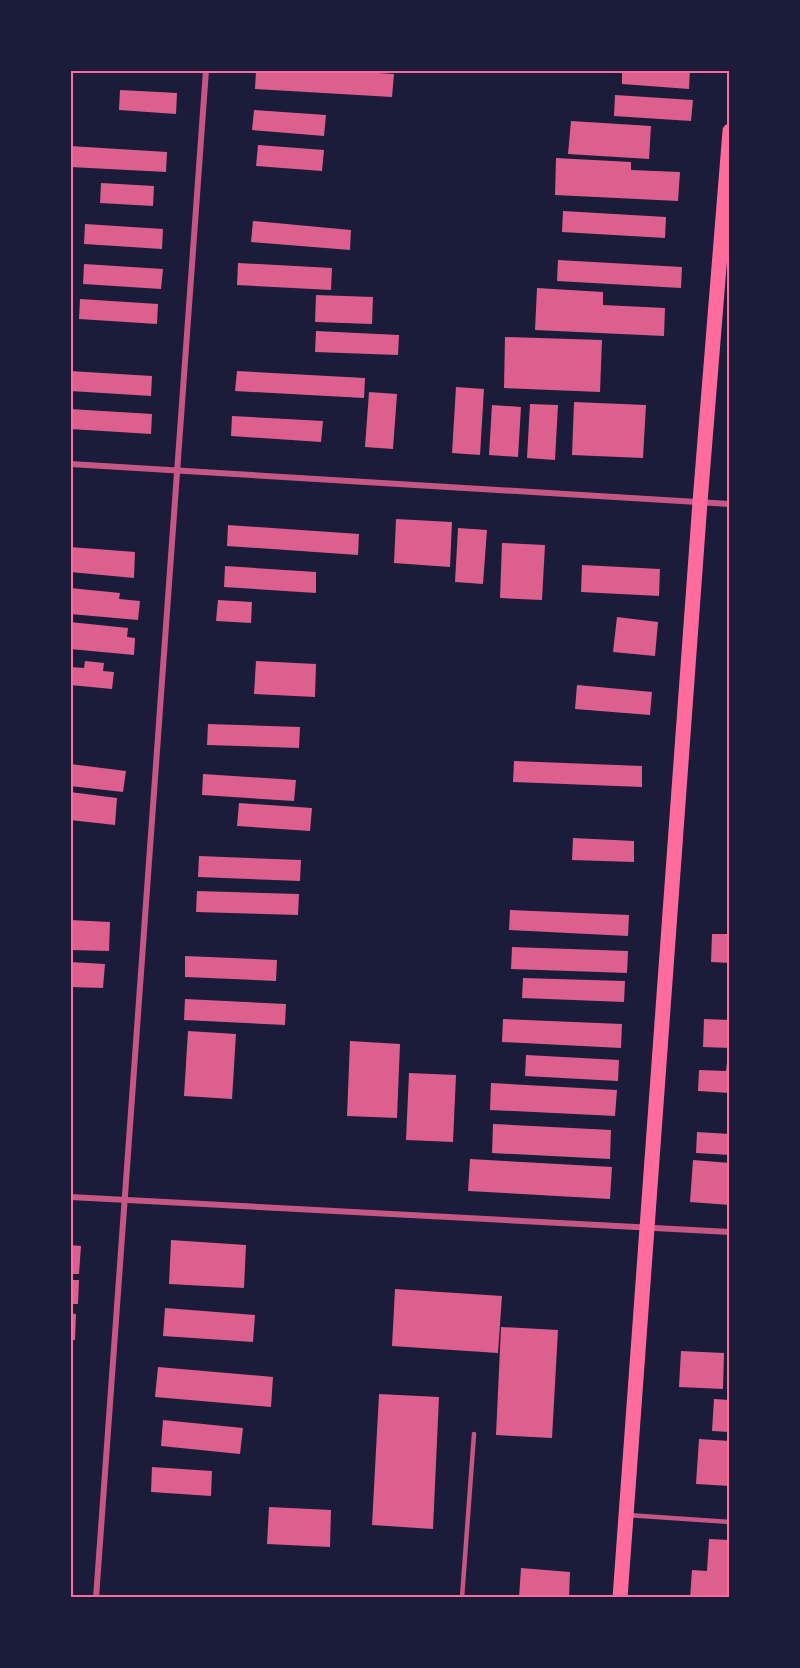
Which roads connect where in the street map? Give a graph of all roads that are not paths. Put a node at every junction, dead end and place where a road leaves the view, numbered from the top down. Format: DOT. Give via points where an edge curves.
graph roads {
  1 [pos="206,70"];
  2 [pos="729,131"];
  3 [pos="70,464"];
  4 [pos="178,472"];
  5 [pos="700,502"];
  6 [pos="729,504"];
  7 [pos="70,1197"];
  8 [pos="126,1201"];
  9 [pos="647,1227"];
  10 [pos="729,1232"];
  11 [pos="474,1434"];
  12 [pos="626,1515"];
  13 [pos="729,1522"];
  14 [pos="96,1598"];
  15 [pos="462,1598"];
  16 [pos="620,1598"];
  1 -- 4 [label="street"];
  2 -- 5 [label="main road"];
  3 -- 4 [label="street"];
  4 -- 5 [label="street"];
  4 -- 8 [label="street"];
  5 -- 6 [label="street"];
  5 -- 9 [label="main road"];
  7 -- 8 [label="street"];
  8 -- 9 [label="street"];
  8 -- 14 [label="street"];
  9 -- 10 [label="street"];
  9 -- 12 [label="main road"];
  11 -- 15 [label="lane"];
  12 -- 13 [label="lane"];
  12 -- 16 [label="main road"];
}
